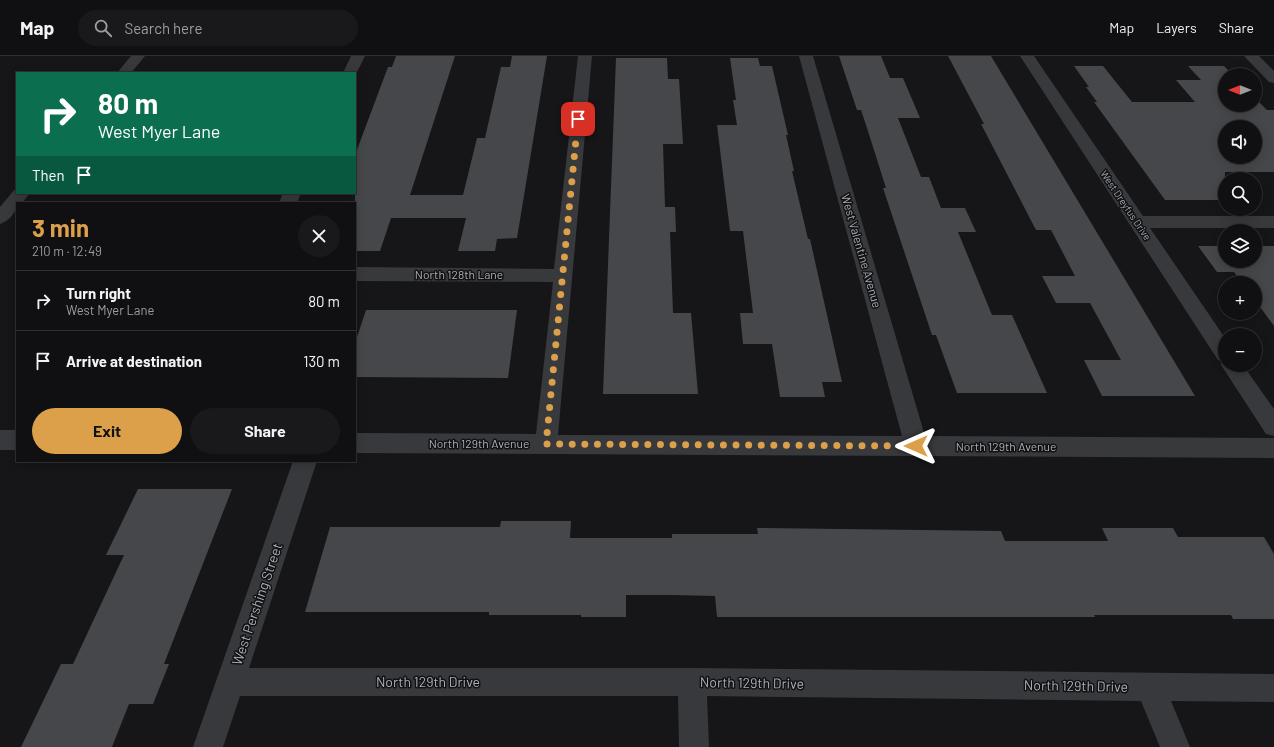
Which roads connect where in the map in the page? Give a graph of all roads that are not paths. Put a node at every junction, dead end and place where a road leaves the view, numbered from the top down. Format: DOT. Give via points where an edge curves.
graph roads {
  1 [pos="138,56"];
  2 [pos="358,56"];
  3 [pos="585,56"];
  4 [pos="806,56"];
  5 [pos="1027,56"];
  6 [pos="1251,56"];
  7 [pos="125,72"];
  8 [pos="350,72"];
  9 [pos="1274,79"];
  10 [pos="20,194"];
  11 [pos="0,218"];
  12 [pos="1136,222"];
  13 [pos="1274,222"];
  14 [pos="356,274"];
  15 [pos="563,276"];
  16 [pos="1218,344"];
  17 [pos="1237,372"];
  18 [pos="1274,427"];
  19 [pos="0,440"];
  20 [pos="16,440"];
  21 [pos="356,443"];
  22 [pos="546,444"];
  23 [pos="916,446"];
  24 [pos="1274,448"];
  25 [pos="305,462"];
  26 [pos="230,682"];
  27 [pos="692,682"];
  28 [pos="1150,687"];
  29 [pos="1274,688"];
  30 [pos="208,747"];
  31 [pos="694,747"];
  32 [pos="1175,747"];
  1 -- 7 [label="street"];
  2 -- 8 [label="street"];
  3 -- 15 [label="street"];
  4 -- 23 [label="street, West Valentine Avenue"];
  5 -- 12 [label="street, West Dreyfus Drive"];
  6 -- 9 [label="street"];
  10 -- 11 [label="street"];
  12 -- 13 [label="street"];
  12 -- 16 [label="street, West Dreyfus Drive"];
  14 -- 15 [label="street, North 128th Lane"];
  15 -- 22 [label="street"];
  17 -- 18 [label="street"];
  19 -- 20 [label="street"];
  21 -- 22 [label="street, North 129th Avenue"];
  22 -- 23 [label="street, North 129th Avenue"];
  23 -- 24 [label="street, North 129th Avenue"];
  25 -- 26 [label="street, West Pershing Street"];
  26 -- 27 [label="street, North 129th Drive"];
  26 -- 30 [label="street, West Pershing Street"];
  27 -- 28 [label="street, North 129th Drive"];
  27 -- 31 [label="street"];
  28 -- 29 [label="street, North 129th Drive"];
  28 -- 32 [label="street"];
}
